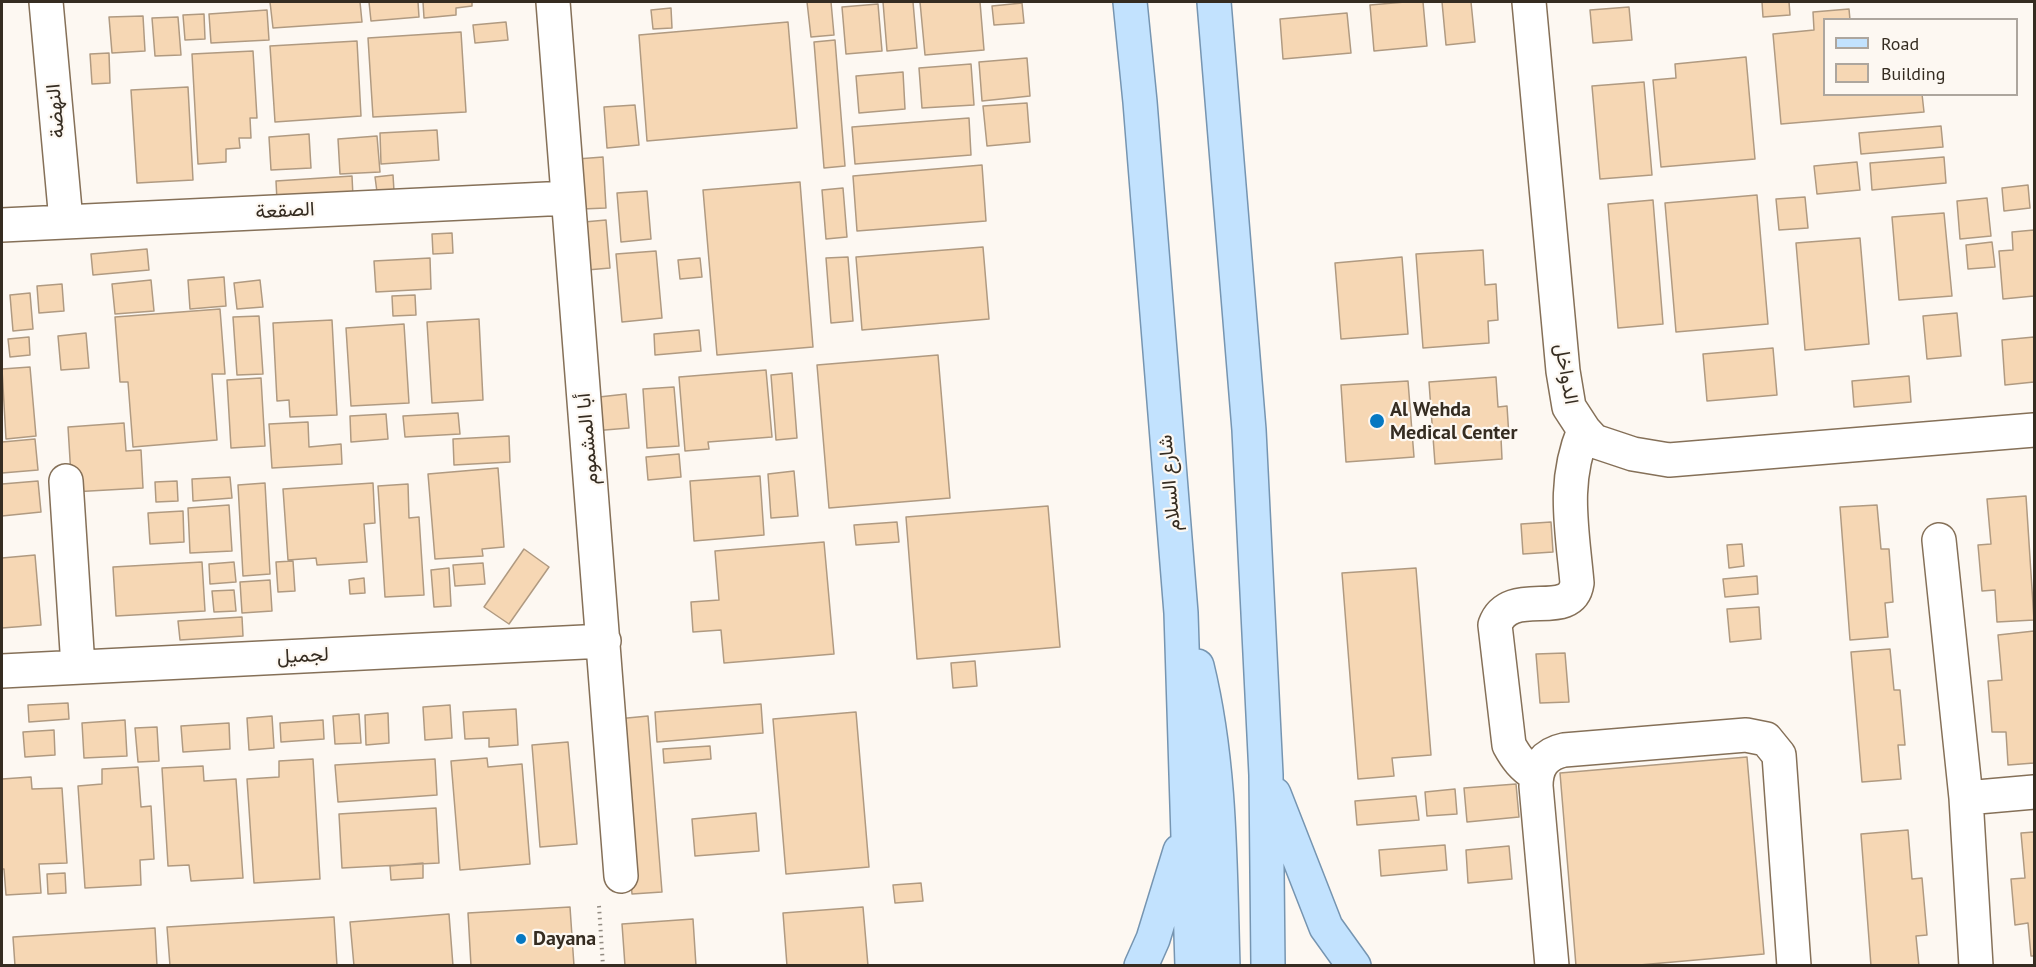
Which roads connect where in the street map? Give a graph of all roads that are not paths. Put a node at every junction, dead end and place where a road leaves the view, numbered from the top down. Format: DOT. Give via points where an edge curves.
graph roads {
  1 [pos="46,2"];
  2 [pos="553,2"];
  3 [pos="1130,2"];
  4 [pos="1214,2"];
  5 [pos="1529,2"];
  6 [pos="568,198"];
  7 [pos="66,221"];
  8 [pos="2,225"];
  9 [pos="1584,430"];
  10 [pos="2034,430"];
  11 [pos="66,481"];
  12 [pos="1939,540"];
  13 [pos="1181,613"];
  14 [pos="604,641"];
  15 [pos="78,667"];
  16 [pos="2,671"];
  17 [pos="1536,775"];
  18 [pos="1266,776"];
  19 [pos="2034,792"];
  20 [pos="1966,798"];
  21 [pos="1188,823"];
  22 [pos="621,876"];
  23 [pos="1140,966"];
  24 [pos="1192,966"];
  25 [pos="1223,966"];
  26 [pos="1268,966"];
  27 [pos="1354,966"];
  28 [pos="1552,966"];
  29 [pos="1794,966"];
  30 [pos="1976,966"];
  1 -- 7 [label="street, النهضة"];
  2 -- 6 [label="street, أبا المشموم"];
  3 -- 13 [label="main road, شارع السلام"];
  4 -- 18 [label="main road" via="1249,430"];
  5 -- 9 [label="street, الدواخل" via="1563,371 1569,407"];
  6 -- 7 [label="street, الصقعة"];
  6 -- 14 [label="street, أبا المشموم"];
  7 -- 8 [label="street, الصقعة"];
  9 -- 10 [label="street, الدواخل" via="1594,441 1633,454 1670,459"];
  9 -- 17 [label="street" via="1576,448 1570,486 1575,591 1564,601 1510,607 1495,625 1509,745 1515,757"];
  11 -- 15 [label="street"];
  12 -- 20 [label="street"];
  13 -- 21 [label="main road, شارع السلام"];
  13 -- 25 [label="main road" via="1194,653 1211,735"];
  14 -- 15 [label="street, لجميل"];
  14 -- 22 [label="street, أبا المشموم"];
  15 -- 16 [label="street, لجميل"];
  17 -- 28 [label="street"];
  17 -- 29 [label="street" via="1546,758 1564,750 1746,735 1766,739 1779,755 1781,765"];
  18 -- 26 [label="main road"];
  18 -- 27 [label="main road" via="1326,927"];
  19 -- 20 [label="street"];
  20 -- 30 [label="street"];
  21 -- 23 [label="main road" via="1153,939"];
  21 -- 24 [label="main road, شارع السلام"];
}
